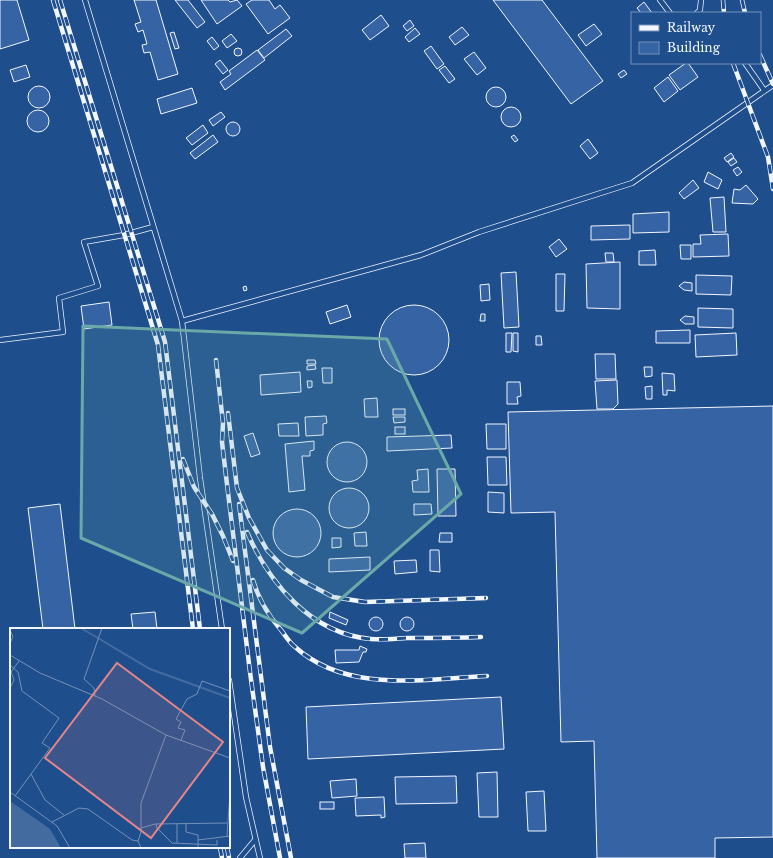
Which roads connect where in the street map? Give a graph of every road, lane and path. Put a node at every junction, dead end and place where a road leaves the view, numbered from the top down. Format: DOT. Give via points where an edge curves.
graph roads {
  1 [pos="85,0"];
  2 [pos="660,0"];
  3 [pos="701,0"];
  4 [pos="669,12"];
  5 [pos="698,12"];
  6 [pos="746,64"];
  7 [pos="773,85"];
  8 [pos="764,90"];
  9 [pos="153,227"];
  10 [pos="182,321"];
  11 [pos="0,340"];
  12 [pos="222,628"];
  13 [pos="230,687"];
  14 [pos="255,840"];
  15 [pos="240,858"];
  16 [pos="260,858"];
  1 -- 9 [label="lane"];
  2 -- 4 [label="lane"];
  3 -- 5 [label="lane"];
  6 -- 8 [label="lane"];
  7 -- 8 [label="lane"];
  8 -- 10 [label="lane" via="632,183 479,232 422,255"];
  9 -- 10 [label="lane"];
  9 -- 11 [label="lane" via="124,236 84,242 98,286 59,298 63,332"];
  10 -- 12 [label="lane" via="200,478"];
  13 -- 14 [label="lane"];
  14 -- 15 [label="lane"];
  14 -- 16 [label="lane"];
}
